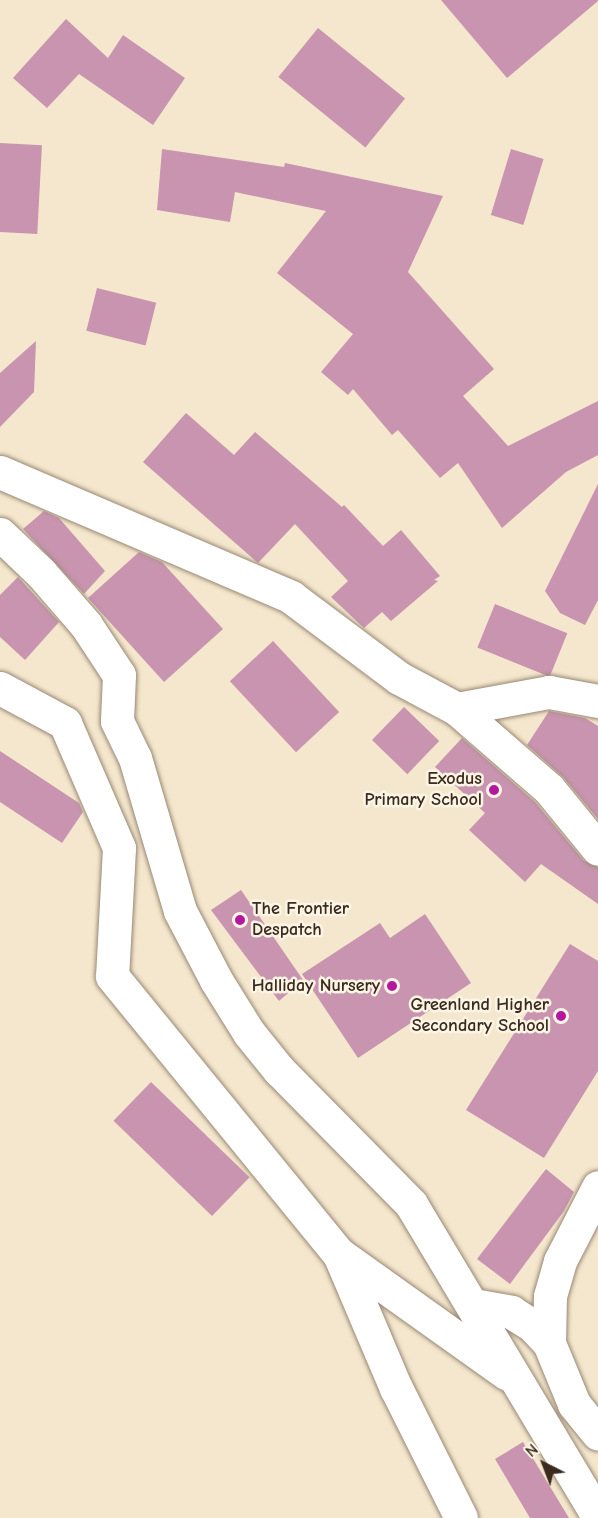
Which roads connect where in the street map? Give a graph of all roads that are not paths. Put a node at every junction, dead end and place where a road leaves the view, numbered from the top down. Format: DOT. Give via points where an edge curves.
graph roads {
  1 [pos="0,472"];
  2 [pos="0,534"];
  3 [pos="0,688"];
  4 [pos="598,701"];
  5 [pos="457,709"];
  6 [pos="598,849"];
  7 [pos="598,1187"];
  8 [pos="339,1254"];
  9 [pos="473,1305"];
  10 [pos="549,1343"];
  11 [pos="513,1379"];
  12 [pos="598,1434"];
  13 [pos="598,1516"];
  14 [pos="461,1518"];
  1 -- 5 [label="street" via="291,597 399,678"];
  2 -- 9 [label="street" via="41,573 86,625 119,675 117,722 138,767 180,911 216,980 249,1033 279,1070 411,1204"];
  3 -- 8 [label="street" via="65,723 119,848 112,976"];
  4 -- 5 [label="street" via="549,692"];
  5 -- 6 [label="street" via="549,789"];
  7 -- 10 [label="street" via="560,1261 550,1296"];
  8 -- 11 [label="street"];
  8 -- 14 [label="street" via="396,1389"];
  9 -- 10 [label="street" via="510,1312 532,1325"];
  9 -- 11 [label="street"];
  10 -- 12 [label="street" via="574,1404"];
  11 -- 13 [label="street"];
}
